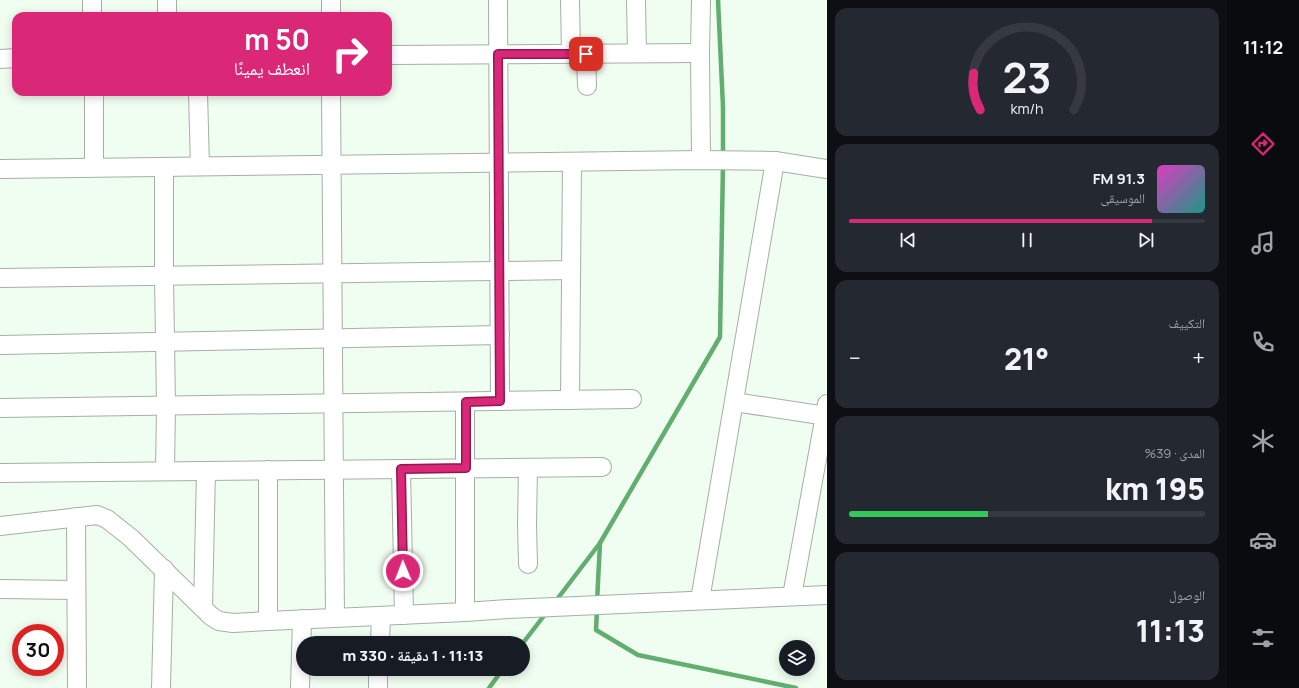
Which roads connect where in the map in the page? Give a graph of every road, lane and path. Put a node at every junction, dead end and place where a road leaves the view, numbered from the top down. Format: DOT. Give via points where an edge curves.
graph roads {
  1 [pos="92,0"];
  2 [pos="167,0"];
  3 [pos="331,0"];
  4 [pos="498,0"];
  5 [pos="570,0"];
  6 [pos="636,0"];
  7 [pos="701,0"];
  8 [pos="92,12"];
  9 [pos="167,12"];
  10 [pos="331,12"];
  11 [pos="637,53"];
  12 [pos="700,53"];
  13 [pos="498,54"];
  14 [pos="578,54"];
  15 [pos="392,55"];
  16 [pos="0,58"];
  17 [pos="12,58"];
  18 [pos="587,86"];
  19 [pos="94,96"];
  20 [pos="198,96"];
  21 [pos="332,96"];
  22 [pos="706,160"];
  23 [pos="775,161"];
  24 [pos="499,162"];
  25 [pos="572,162"];
  26 [pos="332,164"];
  27 [pos="200,166"];
  28 [pos="94,167"];
  29 [pos="164,167"];
  30 [pos="0,169"];
  31 [pos="827,170"];
  32 [pos="571,270"];
  33 [pos="500,271"];
  34 [pos="333,274"];
  35 [pos="164,276"];
  36 [pos="0,278"];
  37 [pos="500,335"];
  38 [pos="333,338"];
  39 [pos="165,342"];
  40 [pos="0,345"];
  41 [pos="632,399"];
  42 [pos="570,400"];
  43 [pos="500,401"];
  44 [pos="466,402"];
  45 [pos="734,402"];
  46 [pos="334,403"];
  47 [pos="166,406"];
  48 [pos="0,408"];
  49 [pos="826,412"];
  50 [pos="602,467"];
  51 [pos="466,468"];
  52 [pos="528,468"];
  53 [pos="401,469"];
  54 [pos="268,470"];
  55 [pos="334,470"];
  56 [pos="165,471"];
  57 [pos="206,471"];
  58 [pos="0,473"];
  59 [pos="76,517"];
  60 [pos="0,526"];
  61 [pos="528,564"];
  62 [pos="164,569"];
  63 [pos="0,589"];
  64 [pos="76,590"];
  65 [pos="827,595"];
  66 [pos="792,596"];
  67 [pos="700,600"];
  68 [pos="203,608"];
  69 [pos="465,612"];
  70 [pos="404,615"];
  71 [pos="381,616"];
  72 [pos="335,618"];
  73 [pos="302,619"];
  74 [pos="268,620"];
  75 [pos="380,636"];
  76 [pos="378,676"];
  77 [pos="77,688"];
  78 [pos="161,688"];
  79 [pos="300,688"];
  80 [pos="378,688"];
  1 -- 8 [label="street"];
  2 -- 9 [label="street"];
  3 -- 10 [label="street"];
  4 -- 13 [label="street"];
  5 -- 14 [label="street"];
  6 -- 11 [label="street"];
  7 -- 12 [label="street"];
  11 -- 12 [label="street"];
  11 -- 14 [label="street"];
  12 -- 22 [label="street"];
  13 -- 14 [label="street"];
  13 -- 15 [label="street"];
  13 -- 24 [label="street"];
  14 -- 18 [label="street"];
  16 -- 17 [label="street"];
  19 -- 28 [label="street"];
  20 -- 27 [label="street"];
  21 -- 26 [label="street"];
  22 -- 23 [label="street"];
  22 -- 25 [label="street"];
  23 -- 31 [label="street"];
  23 -- 45 [label="street"];
  24 -- 25 [label="street"];
  24 -- 26 [label="street"];
  24 -- 33 [label="street"];
  25 -- 32 [label="street"];
  26 -- 27 [label="street"];
  26 -- 34 [label="street"];
  27 -- 29 [label="street"];
  28 -- 29 [label="street"];
  28 -- 30 [label="street"];
  29 -- 35 [label="street"];
  32 -- 33 [label="street"];
  32 -- 42 [label="street"];
  33 -- 34 [label="street"];
  33 -- 37 [label="street"];
  34 -- 35 [label="street"];
  34 -- 38 [label="street"];
  35 -- 36 [label="street"];
  35 -- 39 [label="street"];
  37 -- 38 [label="street"];
  37 -- 43 [label="street"];
  38 -- 39 [label="street"];
  38 -- 46 [label="street"];
  39 -- 40 [label="street"];
  39 -- 47 [label="street"];
  41 -- 42 [label="street"];
  42 -- 43 [label="street"];
  43 -- 44 [label="street"];
  44 -- 46 [label="street"];
  44 -- 51 [label="street"];
  45 -- 49 [label="street"];
  45 -- 67 [label="street"];
  46 -- 47 [label="street"];
  46 -- 55 [label="street"];
  47 -- 48 [label="street"];
  47 -- 56 [label="street"];
  49 -- 66 [label="street"];
  50 -- 52 [label="street"];
  51 -- 52 [label="street"];
  51 -- 53 [label="street"];
  51 -- 69 [label="street"];
  52 -- 61 [label="street"];
  53 -- 55 [label="street"];
  53 -- 70 [label="street"];
  54 -- 55 [label="street"];
  54 -- 57 [label="street"];
  54 -- 74 [label="street"];
  55 -- 72 [label="street"];
  56 -- 57 [label="street"];
  56 -- 58 [label="street"];
  57 -- 68 [label="street"];
  59 -- 60 [label="street"];
  59 -- 62 [label="street" via="97,516 107,519"];
  59 -- 64 [label="street"];
  62 -- 68 [label="street"];
  62 -- 78 [label="street"];
  63 -- 64 [label="street"];
  64 -- 77 [label="street"];
  65 -- 66 [label="street"];
  66 -- 67 [label="street"];
  67 -- 69 [label="street"];
  68 -- 74 [label="street" via="219,620 233,623"];
  69 -- 70 [label="street"];
  70 -- 71 [label="street"];
  71 -- 72 [label="street"];
  71 -- 75 [label="street"];
  72 -- 73 [label="street"];
  73 -- 74 [label="street"];
  73 -- 79 [label="street"];
  76 -- 80 [label="street"];
}
